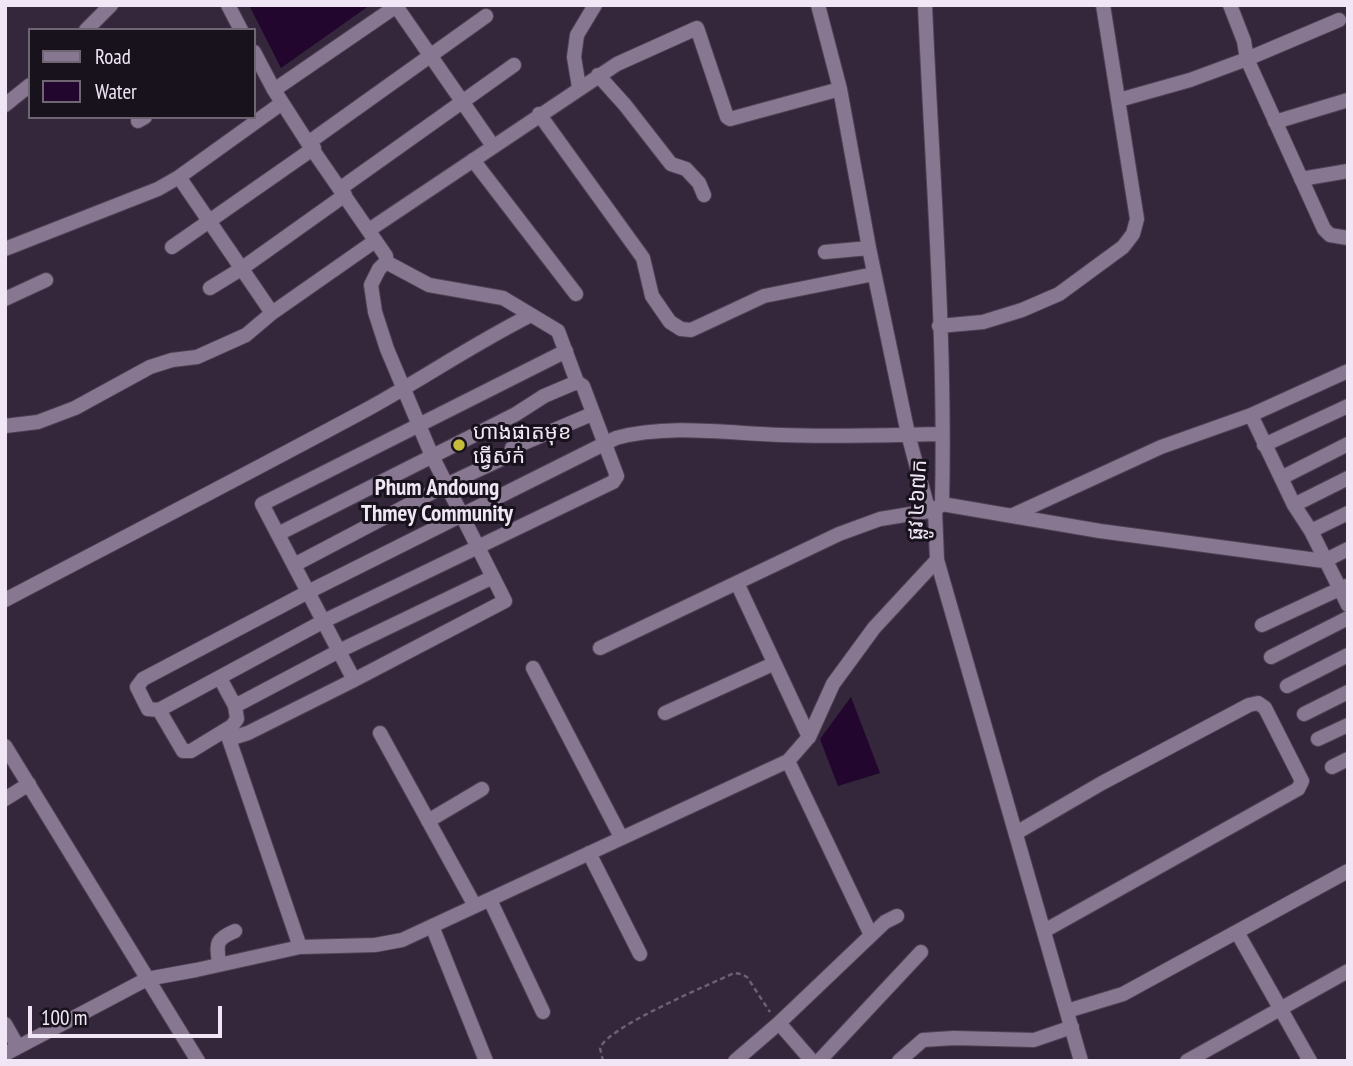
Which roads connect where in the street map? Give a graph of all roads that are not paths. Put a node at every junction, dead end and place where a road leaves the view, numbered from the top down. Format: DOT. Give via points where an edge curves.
graph roads {
  1 [pos="111,5"];
  2 [pos="228,5"];
  3 [pos="596,5"];
  4 [pos="818,5"];
  5 [pos="925,5"];
  6 [pos="1103,5"];
  7 [pos="1230,5"];
  8 [pos="397,6"];
  9 [pos="486,16"];
  10 [pos="1339,20"];
  11 [pos="88,28"];
  12 [pos="240,28"];
  13 [pos="430,55"];
  14 [pos="256,57"];
  15 [pos="1247,59"];
  16 [pos="514,65"];
  17 [pos="598,75"];
  18 [pos="28,87"];
  19 [pos="579,87"];
  20 [pos="840,89"];
  21 [pos="278,97"];
  22 [pos="1119,100"];
  23 [pos="1348,100"];
  24 [pos="460,102"];
  25 [pos="5,105"];
  26 [pos="539,114"];
  27 [pos="256,115"];
  28 [pos="251,119"];
  29 [pos="1275,122"];
  30 [pos="311,146"];
  31 [pos="493,146"];
  32 [pos="473,160"];
  33 [pos="1348,171"];
  34 [pos="179,177"];
  35 [pos="1301,179"];
  36 [pos="343,192"];
  37 [pos="704,195"];
  38 [pos="210,221"];
  39 [pos="372,235"];
  40 [pos="1348,238"];
  41 [pos="172,247"];
  42 [pos="869,247"];
  43 [pos="5,249"];
  44 [pos="825,252"];
  45 [pos="386,262"];
  46 [pos="241,270"];
  47 [pos="874,274"];
  48 [pos="46,280"];
  49 [pos="210,288"];
  50 [pos="576,293"];
  51 [pos="5,299"];
  52 [pos="272,313"];
  53 [pos="531,315"];
  54 [pos="939,326"];
  55 [pos="566,351"];
  56 [pos="1348,371"];
  57 [pos="577,382"];
  58 [pos="404,388"];
  59 [pos="1348,406"];
  60 [pos="592,414"];
  61 [pos="1251,415"];
  62 [pos="419,424"];
  63 [pos="5,426"];
  64 [pos="908,434"];
  65 [pos="941,434"];
  66 [pos="603,443"];
  67 [pos="1264,444"];
  68 [pos="1348,444"];
  69 [pos="432,456"];
  70 [pos="1280,478"];
  71 [pos="1348,478"];
  72 [pos="446,485"];
  73 [pos="1294,505"];
  74 [pos="938,507"];
  75 [pos="1348,513"];
  76 [pos="461,514"];
  77 [pos="1013,515"];
  78 [pos="1311,531"];
  79 [pos="278,534"];
  80 [pos="478,546"];
  81 [pos="1348,549"];
  82 [pos="937,561"];
  83 [pos="1324,561"];
  84 [pos="294,565"];
  85 [pos="493,577"];
  86 [pos="737,583"];
  87 [pos="1343,587"];
  88 [pos="308,592"];
  89 [pos="5,600"];
  90 [pos="1348,605"];
  91 [pos="1348,618"];
  92 [pos="324,621"];
  93 [pos="1262,625"];
  94 [pos="600,648"];
  95 [pos="340,651"];
  96 [pos="1348,655"];
  97 [pos="1271,657"];
  98 [pos="774,664"];
  99 [pos="533,668"];
  100 [pos="220,678"];
  101 [pos="354,680"];
  102 [pos="1287,686"];
  103 [pos="1348,692"];
  104 [pos="235,706"];
  105 [pos="159,710"];
  106 [pos="665,713"];
  107 [pos="1304,714"];
  108 [pos="1348,725"];
  109 [pos="380,733"];
  110 [pos="227,735"];
  111 [pos="809,737"];
  112 [pos="1318,739"];
  113 [pos="5,746"];
  114 [pos="1348,759"];
  115 [pos="788,761"];
  116 [pos="1332,767"];
  117 [pos="29,784"];
  118 [pos="482,789"];
  119 [pos="5,799"];
  120 [pos="428,821"];
  121 [pos="1016,833"];
  122 [pos="621,837"];
  123 [pos="589,853"];
  124 [pos="1348,871"];
  125 [pos="490,900"];
  126 [pos="475,906"];
  127 [pos="897,916"];
  128 [pos="432,926"];
  129 [pos="234,931"];
  130 [pos="1044,931"];
  131 [pos="1237,932"];
  132 [pos="871,936"];
  133 [pos="300,947"];
  134 [pos="921,952"];
  135 [pos="640,954"];
  136 [pos="219,964"];
  137 [pos="1348,971"];
  138 [pos="147,979"];
  139 [pos="1280,1009"];
  140 [pos="1067,1011"];
  141 [pos="543,1012"];
  142 [pos="779,1023"];
  143 [pos="5,1024"];
  144 [pos="1072,1027"];
  145 [pos="12,1050"];
  146 [pos="198,1061"];
  147 [pos="486,1061"];
  148 [pos="734,1061"];
  149 [pos="812,1061"];
  150 [pos="819,1061"];
  151 [pos="899,1061"];
  152 [pos="1081,1061"];
  153 [pos="1186,1061"];
  154 [pos="1310,1061"];
  1 -- 11 [label="street"];
  2 -- 12 [label="street"];
  3 -- 19 [label="street" via="577,35 574,57"];
  4 -- 20 [label="street"];
  5 -- 54 [label="street, ផ្លូវ ៤៦៧ក"];
  6 -- 22 [label="street"];
  7 -- 15 [label="street"];
  8 -- 13 [label="street"];
  8 -- 21 [label="street"];
  9 -- 13 [label="street"];
  10 -- 15 [label="street"];
  13 -- 24 [label="street"];
  13 -- 30 [label="street"];
  14 -- 21 [label="street"];
  15 -- 22 [label="street"];
  15 -- 29 [label="street"];
  16 -- 24 [label="street"];
  17 -- 19 [label="street"];
  17 -- 20 [label="street" via="697,28 730,119"];
  17 -- 37 [label="street" via="671,164 686,169"];
  18 -- 25 [label="street"];
  19 -- 26 [label="street"];
  20 -- 42 [label="street"];
  21 -- 27 [label="street"];
  21 -- 30 [label="street"];
  22 -- 54 [label="street" via="1137,219 1123,247 1059,293 1022,310 983,322"];
  23 -- 29 [label="street"];
  24 -- 31 [label="street"];
  24 -- 36 [label="street"];
  26 -- 31 [label="street"];
  26 -- 47 [label="street" via="643,258 652,296 670,322 681,329 691,330 764,296"];
  28 -- 34 [label="street"];
  29 -- 35 [label="street"];
  30 -- 36 [label="street"];
  30 -- 38 [label="street"];
  31 -- 32 [label="street"];
  32 -- 39 [label="street"];
  32 -- 50 [label="street"];
  33 -- 35 [label="street"];
  34 -- 38 [label="street"];
  34 -- 43 [label="street"];
  35 -- 40 [label="street" via="1324,229 1330,236"];
  36 -- 39 [label="street"];
  36 -- 46 [label="street"];
  38 -- 41 [label="street"];
  38 -- 46 [label="street"];
  39 -- 45 [label="street"];
  39 -- 52 [label="street"];
  42 -- 44 [label="street"];
  42 -- 47 [label="street"];
  45 -- 53 [label="street" via="429,285 503,298"];
  45 -- 58 [label="street" via="371,285 374,312"];
  46 -- 49 [label="street"];
  46 -- 52 [label="street"];
  47 -- 64 [label="street"];
  48 -- 51 [label="street"];
  52 -- 63 [label="street" via="246,335 212,351 150,367 75,408 38,422"];
  53 -- 55 [label="street" via="558,331"];
  53 -- 58 [label="street"];
  54 -- 65 [label="street, ផ្លូវ ៤៦៧ក"];
  55 -- 57 [label="street"];
  55 -- 62 [label="street"];
  56 -- 61 [label="street"];
  57 -- 60 [label="street" via="583,386"];
  57 -- 69 [label="street"];
  58 -- 62 [label="street"];
  58 -- 89 [label="street"];
  59 -- 67 [label="street"];
  60 -- 66 [label="street"];
  60 -- 72 [label="street" via="512,448 510,455"];
  61 -- 67 [label="street"];
  61 -- 77 [label="street" via="1161,447"];
  62 -- 69 [label="street"];
  62 -- 79 [label="street" via="262,504"];
  64 -- 65 [label="street"];
  64 -- 66 [label="street" via="665,431 636,433"];
  64 -- 74 [label="street" via="928,505"];
  65 -- 74 [label="street, ផ្លូវ ៤៦៧ក"];
  66 -- 76 [label="street"];
  66 -- 80 [label="street" via="615,468 614,482"];
  67 -- 70 [label="street"];
  68 -- 70 [label="street"];
  69 -- 72 [label="street"];
  69 -- 79 [label="street"];
  70 -- 73 [label="street"];
  71 -- 73 [label="street"];
  72 -- 76 [label="street"];
  72 -- 84 [label="street"];
  73 -- 78 [label="street"];
  74 -- 77 [label="street"];
  74 -- 82 [label="street, ផ្លូវ ៤៦៧ក"];
  74 -- 86 [label="street" via="880,519 839,534"];
  75 -- 78 [label="street"];
  76 -- 80 [label="street"];
  76 -- 88 [label="street"];
  77 -- 83 [label="street"];
  78 -- 83 [label="street"];
  79 -- 84 [label="street"];
  80 -- 85 [label="street"];
  80 -- 92 [label="street"];
  81 -- 83 [label="street"];
  82 -- 111 [label="street" via="873,628 841,672"];
  82 -- 121 [label="street, ផ្លូវ ៤៦៧ក"];
  83 -- 87 [label="street"];
  84 -- 88 [label="street"];
  85 -- 95 [label="street"];
  85 -- 101 [label="street" via="504,603"];
  86 -- 94 [label="street"];
  86 -- 98 [label="street"];
  87 -- 90 [label="street"];
  87 -- 93 [label="street"];
  88 -- 92 [label="street"];
  88 -- 105 [label="street" via="139,682 148,709"];
  91 -- 97 [label="street"];
  92 -- 95 [label="street"];
  92 -- 100 [label="street"];
  95 -- 101 [label="street"];
  95 -- 104 [label="street"];
  96 -- 102 [label="street"];
  98 -- 106 [label="street"];
  98 -- 111 [label="street"];
  99 -- 122 [label="street"];
  100 -- 104 [label="street"];
  100 -- 105 [label="street"];
  101 -- 110 [label="street" via="248,733"];
  103 -- 107 [label="street"];
  104 -- 110 [label="street" via="237,719"];
  105 -- 110 [label="street" via="183,751"];
  108 -- 112 [label="street"];
  109 -- 120 [label="street"];
  110 -- 133 [label="street"];
  111 -- 115 [label="street"];
  113 -- 117 [label="street"];
  114 -- 116 [label="street"];
  115 -- 122 [label="street"];
  115 -- 132 [label="street"];
  117 -- 119 [label="street"];
  117 -- 138 [label="street"];
  118 -- 120 [label="street"];
  120 -- 126 [label="street"];
  121 -- 130 [label="street, ផ្លូវ ៤៦៧ក"];
  121 -- 130 [label="street" via="1249,705 1265,708 1302,781 1298,789"];
  122 -- 123 [label="street"];
  123 -- 125 [label="street"];
  123 -- 135 [label="street"];
  124 -- 131 [label="street"];
  125 -- 126 [label="street"];
  125 -- 141 [label="street"];
  126 -- 128 [label="street"];
  127 -- 132 [label="street"];
  128 -- 133 [label="street" via="375,946"];
  128 -- 147 [label="street"];
  129 -- 136 [label="street" via="218,941"];
  130 -- 140 [label="street, ផ្លូវ ៤៦៧ក"];
  131 -- 139 [label="street"];
  131 -- 140 [label="street" via="1123,994"];
  132 -- 142 [label="street"];
  133 -- 136 [label="street"];
  134 -- 150 [label="street"];
  136 -- 138 [label="street"];
  137 -- 139 [label="street"];
  138 -- 145 [label="street"];
  138 -- 146 [label="street"];
  139 -- 153 [label="street"];
  139 -- 154 [label="street"];
  140 -- 144 [label="street, ផ្លូវ ៤៦៧ក"];
  142 -- 148 [label="street"];
  142 -- 149 [label="street"];
  143 -- 145 [label="street"];
  144 -- 151 [label="street" via="1034,1040 923,1041"];
  144 -- 152 [label="street, ផ្លូវ ៤៦៧ក"];
}
